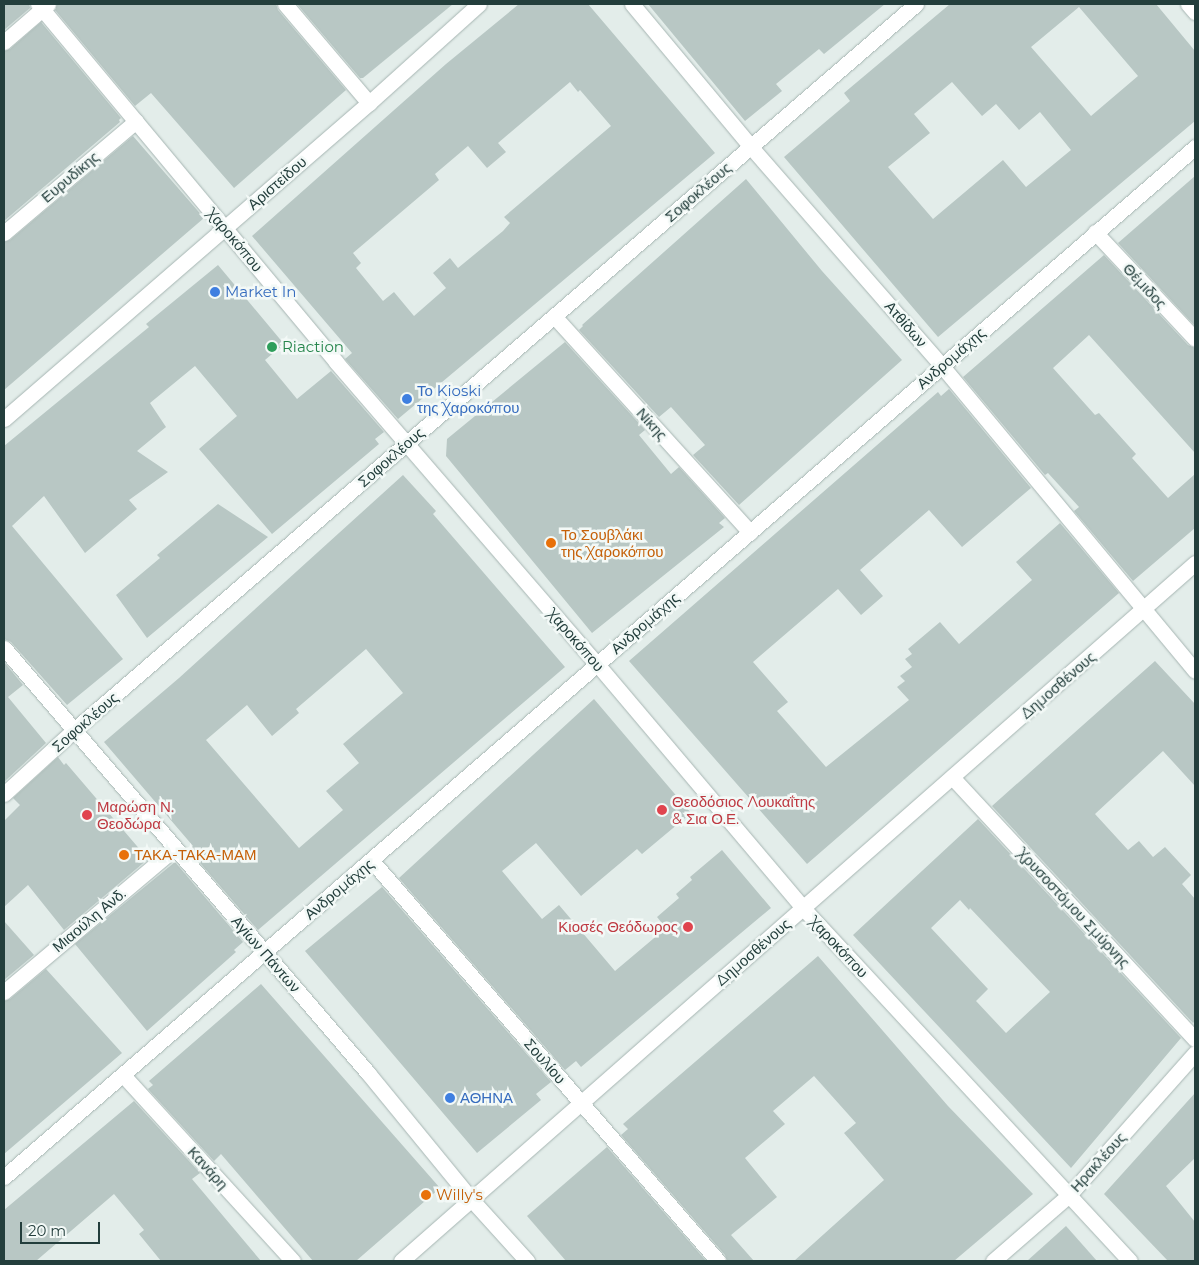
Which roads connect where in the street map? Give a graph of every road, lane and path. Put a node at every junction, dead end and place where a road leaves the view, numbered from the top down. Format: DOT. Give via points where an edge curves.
graph roads {
  1 [pos="285,4"];
  2 [pos="479,4"];
  3 [pos="632,4"];
  4 [pos="1188,4"];
  5 [pos="43,5"];
  6 [pos="908,6"];
  7 [pos="1195,12"];
  8 [pos="4,42"];
  9 [pos="369,103"];
  10 [pos="136,121"];
  11 [pos="751,146"];
  12 [pos="1195,148"];
  13 [pos="226,228"];
  14 [pos="1095,232"];
  15 [pos="4,233"];
  16 [pos="554,316"];
  17 [pos="1195,339"];
  18 [pos="942,366"];
  19 [pos="4,419"];
  20 [pos="406,444"];
  21 [pos="750,532"];
  22 [pos="1195,563"];
  23 [pos="1142,610"];
  24 [pos="4,648"];
  25 [pos="597,664"];
  26 [pos="1195,671"];
  27 [pos="74,730"];
  28 [pos="952,777"];
  29 [pos="4,794"];
  30 [pos="174,849"];
  31 [pos="372,861"];
  32 [pos="803,908"];
  33 [pos="265,952"];
  34 [pos="4,992"];
  35 [pos="1195,1039"];
  36 [pos="1195,1053"];
  37 [pos="122,1074"];
  38 [pos="581,1103"];
  39 [pos="4,1177"];
  40 [pos="1069,1195"];
  41 [pos="471,1200"];
  42 [pos="292,1261"];
  43 [pos="401,1261"];
  44 [pos="527,1261"];
  45 [pos="718,1261"];
  46 [pos="993,1261"];
  47 [pos="1130,1261"];
  1 -- 9 [label="street"];
  2 -- 9 [label="street, Αριστείδου"];
  3 -- 11 [label="street, Ατθίδων"];
  4 -- 7 [label="street"];
  5 -- 8 [label="street"];
  5 -- 10 [label="street, Χαροκόπου"];
  6 -- 11 [label="street, Σοφοκλέους"];
  9 -- 13 [label="street, Αριστείδου"];
  10 -- 13 [label="street, Χαροκόπου"];
  10 -- 15 [label="street, Ευρυδίκης"];
  11 -- 16 [label="street, Σοφοκλέους"];
  11 -- 18 [label="street, Ατθίδων"];
  12 -- 14 [label="street, Ανδρομάχης"];
  13 -- 19 [label="street, Αριστείδου"];
  13 -- 20 [label="street, Χαροκόπου"];
  14 -- 17 [label="street, Θέμιδος"];
  14 -- 18 [label="street, Ανδρομάχης"];
  16 -- 20 [label="street, Σοφοκλέους"];
  16 -- 21 [label="street, Νίκης"];
  18 -- 21 [label="street, Ανδρομάχης"];
  18 -- 23 [label="street, Ατθίδων"];
  20 -- 25 [label="street, Χαροκόπου"];
  20 -- 27 [label="street, Σοφοκλέους"];
  21 -- 25 [label="street, Ανδρομάχης"];
  22 -- 23 [label="street, Δημοσθένους"];
  23 -- 26 [label="street, Ατθίδων"];
  23 -- 28 [label="street, Δημοσθένους"];
  24 -- 27 [label="street, Αγίων Πάντων"];
  25 -- 31 [label="street, Ανδρομάχης"];
  25 -- 32 [label="street, Χαροκόπου"];
  27 -- 29 [label="street, Σοφοκλέους"];
  27 -- 30 [label="street, Αγίων Πάντων"];
  28 -- 32 [label="street, Δημοσθένους"];
  28 -- 35 [label="street, Χρυσοστόμου Σμύρνης"];
  30 -- 33 [label="street, Αγίων Πάντων"];
  30 -- 34 [label="street, Μιαούλη Ανδ."];
  31 -- 33 [label="street, Ανδρομάχης"];
  31 -- 38 [label="street, Σουλίου"];
  32 -- 38 [label="street, Δημοσθένους"];
  32 -- 40 [label="street, Χαροκόπου"];
  33 -- 37 [label="street, Ανδρομάχης"];
  33 -- 41 [label="street, Αγίων Πάντων"];
  36 -- 40 [label="street, Ηρακλέους"];
  37 -- 39 [label="street, Ανδρομάχης"];
  37 -- 42 [label="street, Κανάρη"];
  38 -- 41 [label="street, Δημοσθένους"];
  38 -- 45 [label="street, Σουλίου"];
  40 -- 46 [label="street, Ηρακλέους"];
  40 -- 47 [label="street, Χαροκόπου"];
  41 -- 43 [label="street, Δημοσθένους"];
  41 -- 44 [label="street, Αγίων Πάντων"];
}
